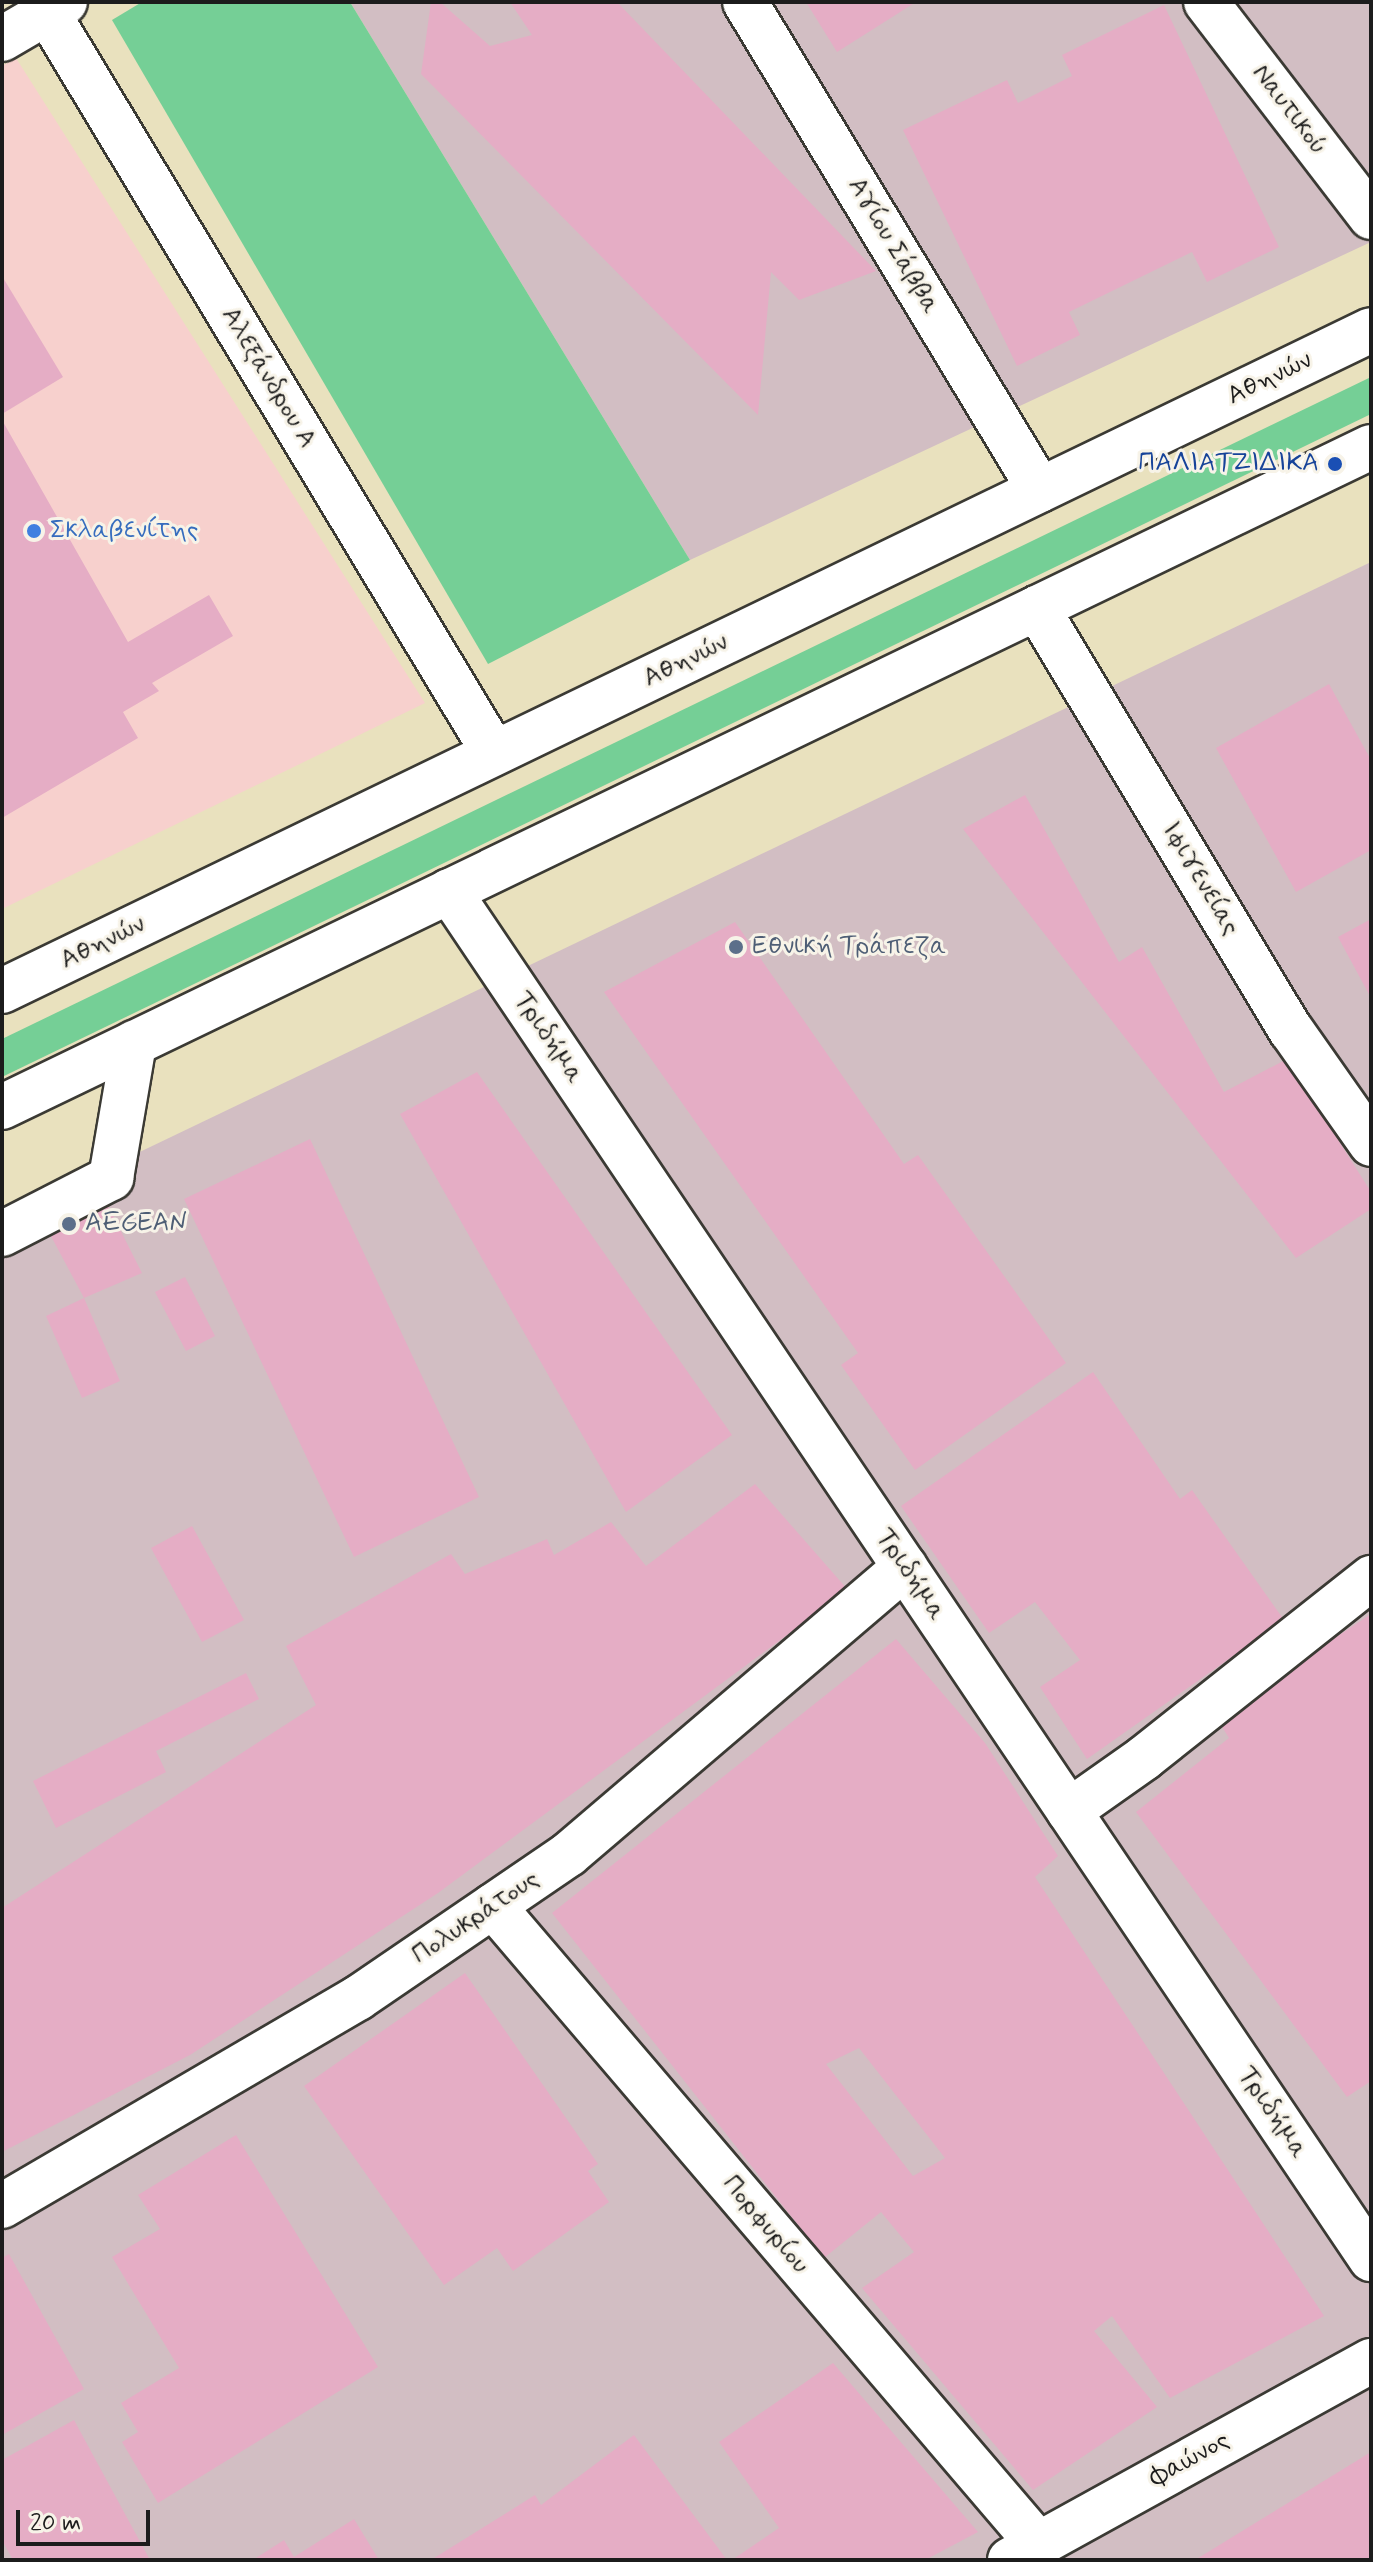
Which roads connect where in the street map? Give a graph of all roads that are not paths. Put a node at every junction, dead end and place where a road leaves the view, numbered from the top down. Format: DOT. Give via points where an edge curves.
graph roads {
  1 [pos="745,2"];
  2 [pos="1206,2"];
  3 [pos="51,6"];
  4 [pos="2,39"];
  5 [pos="1371,217"];
  6 [pos="1371,330"];
  7 [pos="1371,447"];
  8 [pos="1040,490"];
  9 [pos="1037,608"];
  10 [pos="494,753"];
  11 [pos="449,891"];
  12 [pos="2,991"];
  13 [pos="134,1043"];
  14 [pos="2,1107"];
  15 [pos="1371,1144"];
  16 [pos="2,1234"];
  17 [pos="905,1567"];
  18 [pos="1371,1578"];
  19 [pos="1069,1811"];
  20 [pos="493,1906"];
  21 [pos="2,2206"];
  22 [pos="1371,2259"];
  23 [pos="1371,2361"];
  24 [pos="1024,2552"];
  1 -- 8 [label="main road, Αγίου Σάββα"];
  2 -- 5 [label="main road, Ναυτικού"];
  3 -- 4 [label="main road"];
  3 -- 10 [label="main road, Αλεξάνδρου Α"];
  6 -- 8 [label="main road, Αθηνών"];
  7 -- 9 [label="main road"];
  8 -- 10 [label="main road, Αθηνών"];
  9 -- 11 [label="main road"];
  9 -- 15 [label="main road, Ιφιγενείας" via="1291,1030"];
  10 -- 12 [label="main road, Αθηνών"];
  11 -- 13 [label="main road"];
  11 -- 17 [label="main road, Τριδήμα"];
  13 -- 14 [label="main road"];
  13 -- 16 [label="main road" via="111,1178"];
  17 -- 19 [label="main road, Τριδήμα"];
  17 -- 20 [label="main road, Πολυκράτους" via="569,1854"];
  18 -- 19 [label="main road"];
  19 -- 22 [label="main road, Τριδήμα"];
  20 -- 21 [label="main road, Πολυκράτους" via="358,1998"];
  20 -- 24 [label="main road, Πορφυρίου"];
  23 -- 24 [label="main road, Φαώνος"];
}
